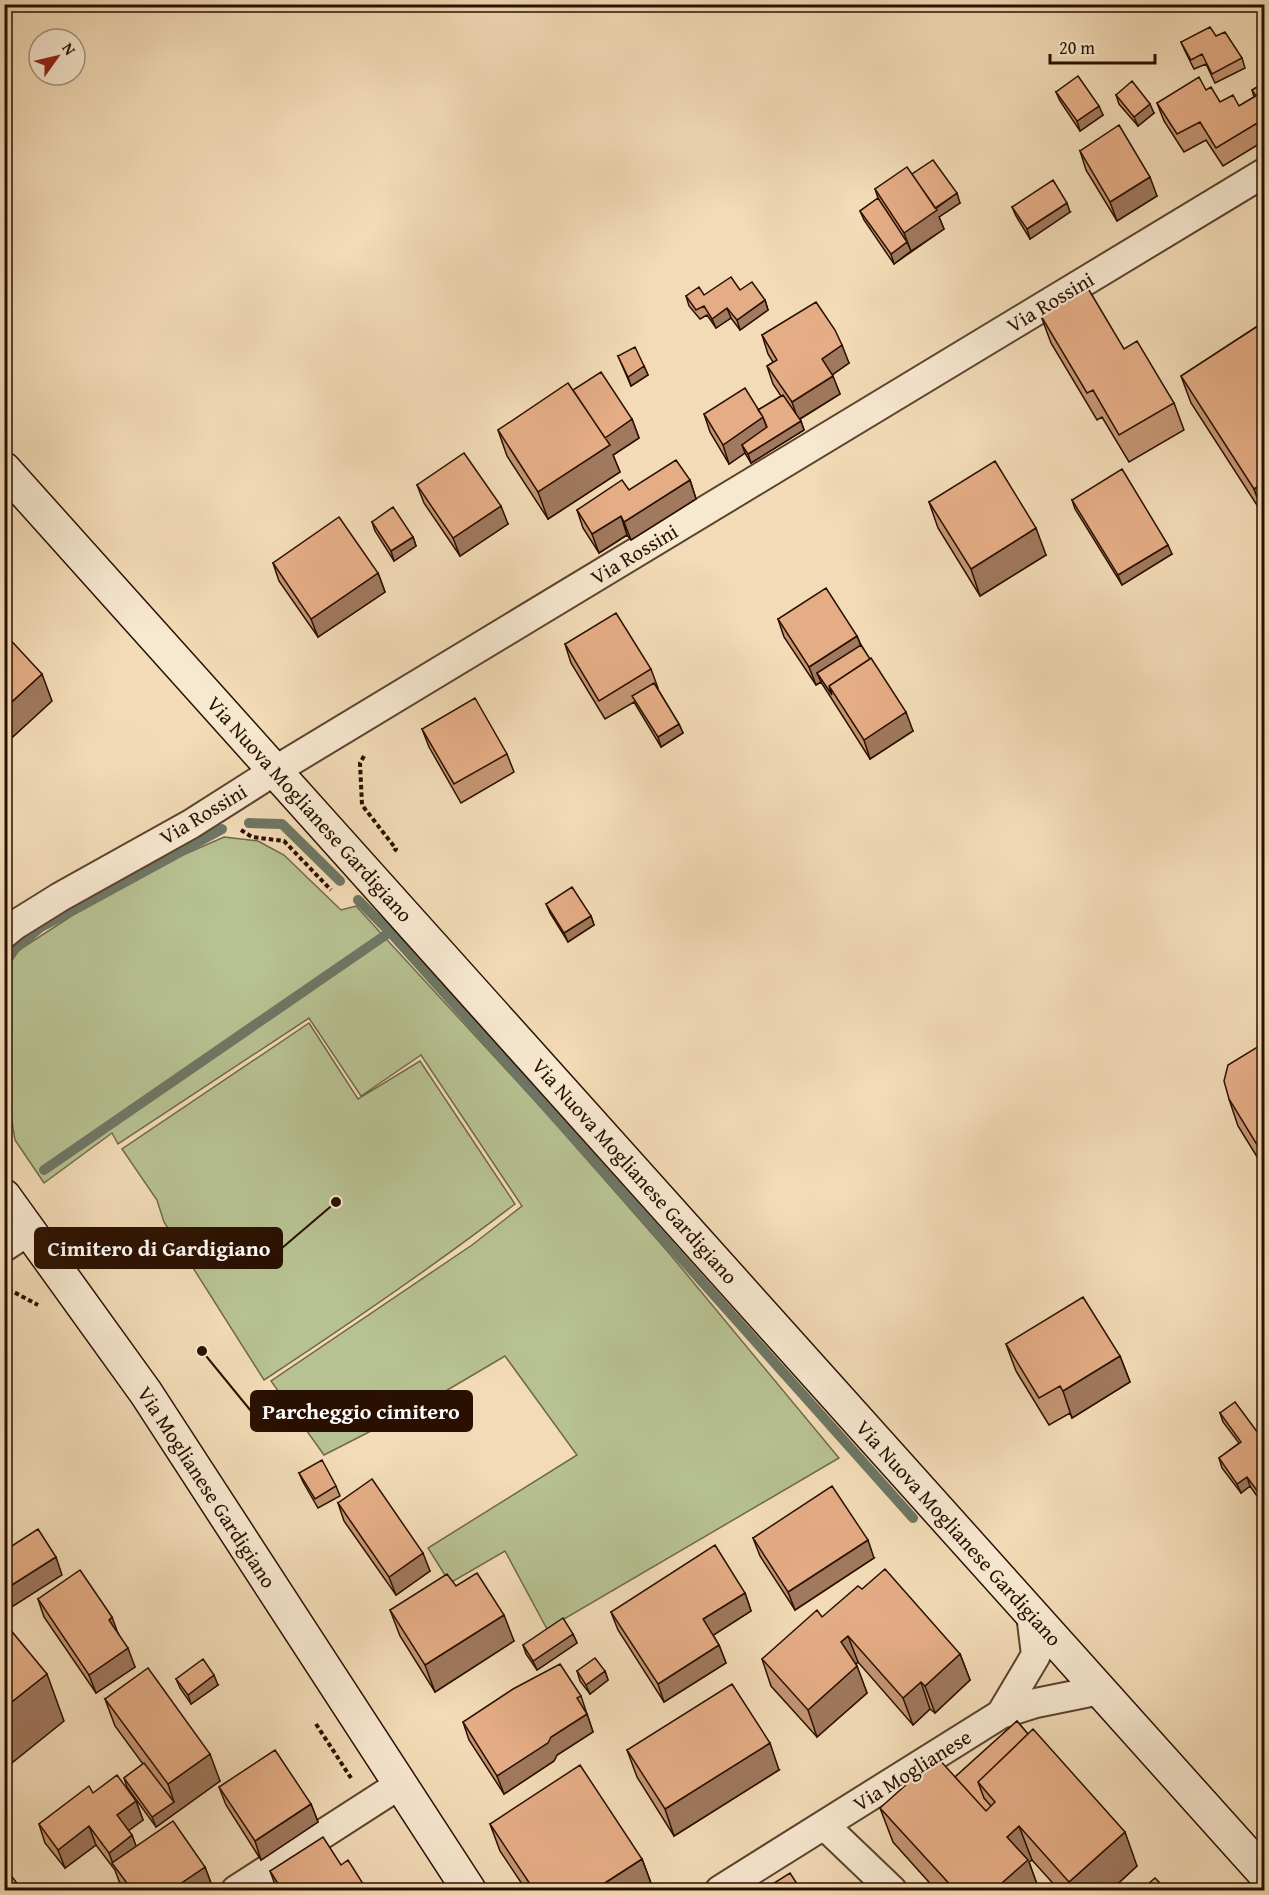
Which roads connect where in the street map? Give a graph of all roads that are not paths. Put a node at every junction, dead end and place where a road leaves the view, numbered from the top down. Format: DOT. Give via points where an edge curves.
graph roads {
  1 [pos="1264,173"];
  2 [pos="4,469"];
  3 [pos="276,770"];
  4 [pos="4,934"];
  5 [pos="4,1196"];
  6 [pos="17,1238"];
  7 [pos="1031,1614"];
  8 [pos="1100,1690"];
  9 [pos="1001,1714"];
  10 [pos="399,1785"];
  11 [pos="824,1825"];
  12 [pos="1264,1873"];
  13 [pos="236,1890"];
  14 [pos="470,1890"];
  15 [pos="720,1890"];
  16 [pos="892,1890"];
  1 -- 3 [label="street, Via Rossini"];
  2 -- 3 [label="main road, Via Nuova Moglianese Gardigiano"];
  3 -- 4 [label="street, Via Rossini"];
  3 -- 7 [label="main road, Via Nuova Moglianese Gardigiano"];
  5 -- 6 [label="main road, Via Moglianese Gardigiano"];
  6 -- 10 [label="main road, Via Moglianese Gardigiano" via="146,1393"];
  7 -- 8 [label="main road, Via Nuova Moglianese Gardigiano"];
  7 -- 9 [label="street, Via Moglianese" via="1036,1655"];
  8 -- 9 [label="street, Via Moglianese"];
  8 -- 12 [label="main road, Via Nuova Moglianese Gardigiano"];
  9 -- 11 [label="street, Via Moglianese"];
  10 -- 13 [label="street"];
  10 -- 14 [label="main road, Via Moglianese Gardigiano"];
  11 -- 15 [label="street, Via Moglianese"];
  11 -- 16 [label="street"];
}
